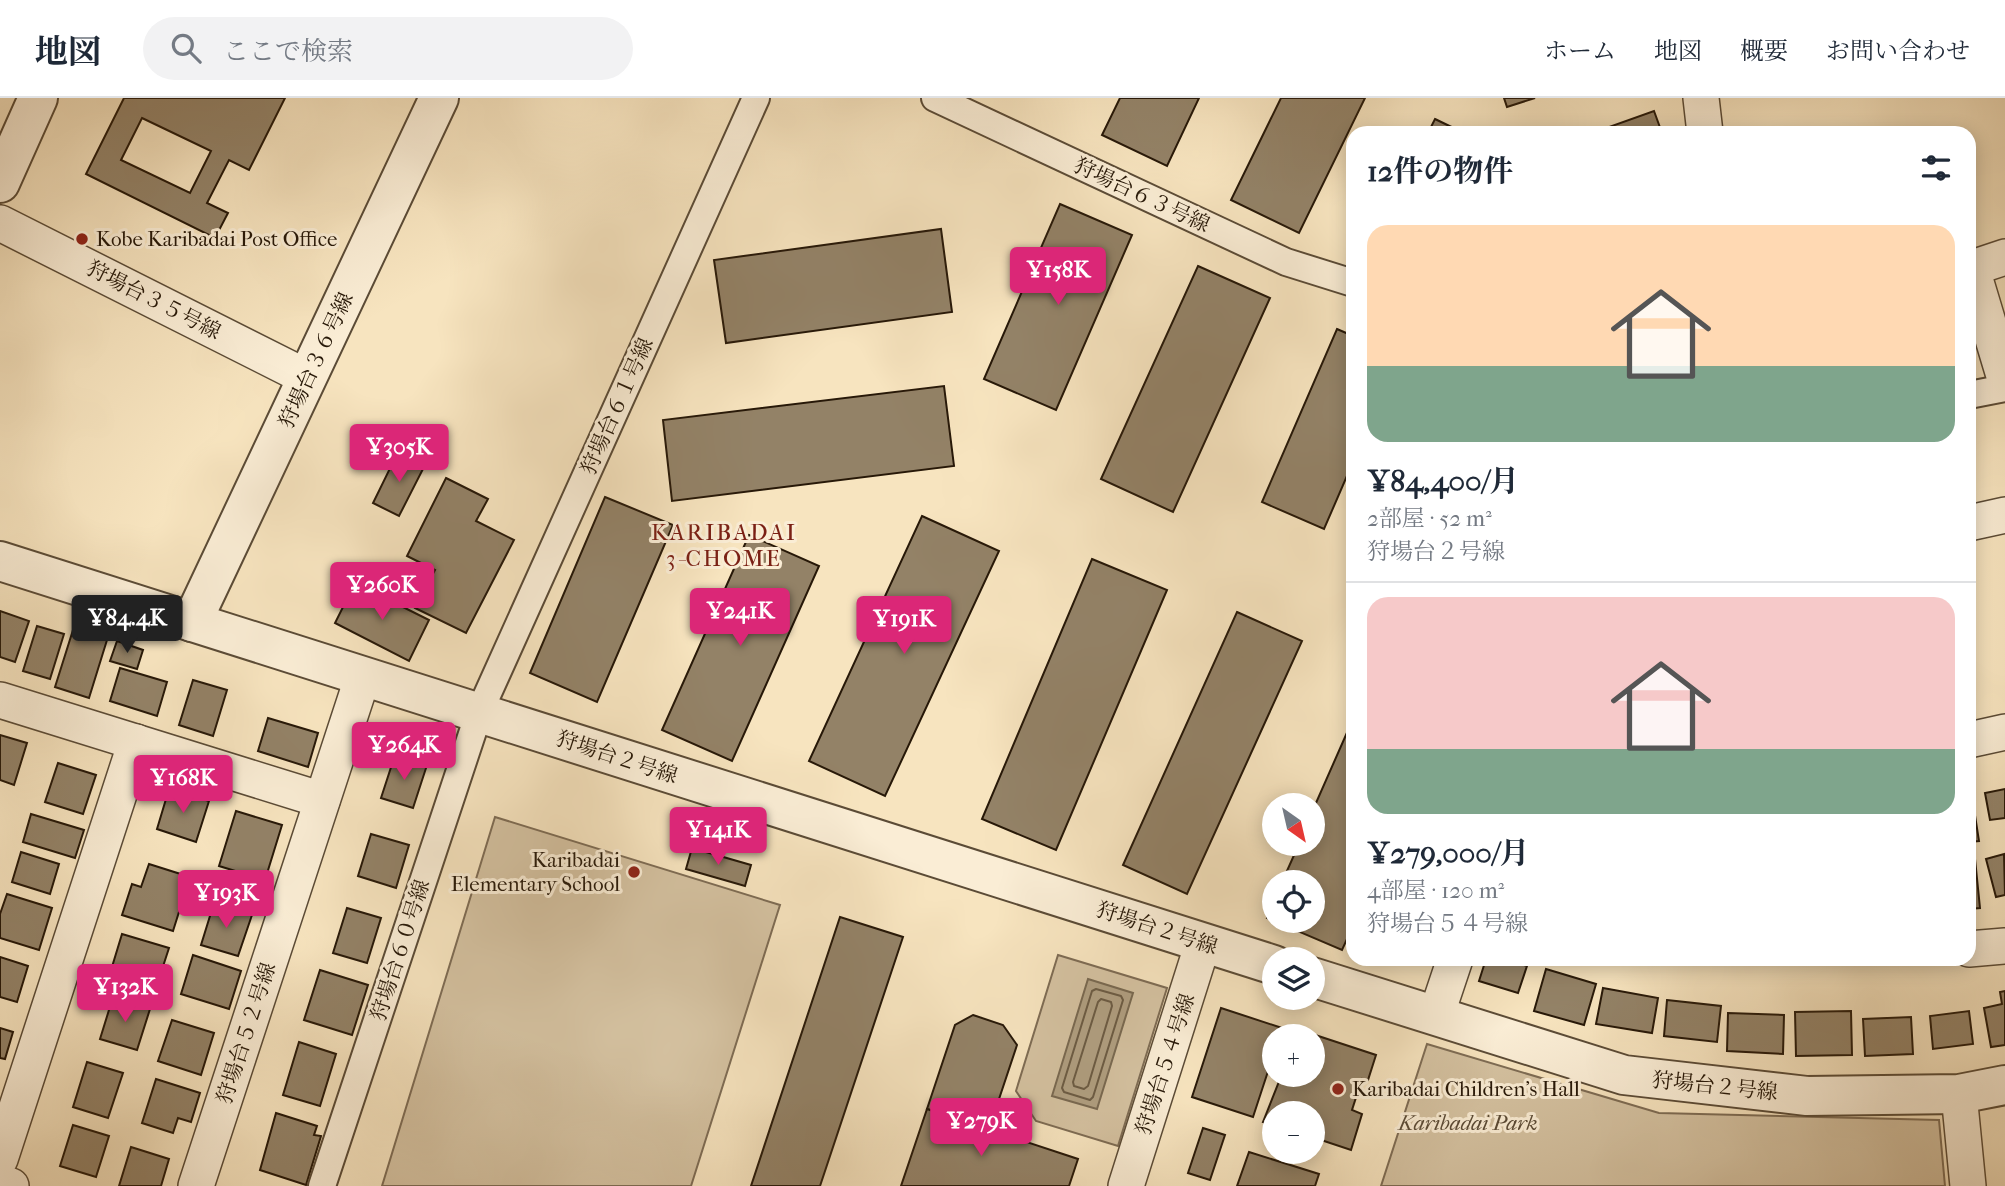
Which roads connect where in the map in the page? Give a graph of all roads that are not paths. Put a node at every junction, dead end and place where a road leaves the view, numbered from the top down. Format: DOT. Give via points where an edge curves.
graph roads {
  1 [pos="38,98"];
  2 [pos="439,98"];
  3 [pos="756,98"];
  4 [pos="935,98"];
  5 [pos="1701,98"];
  6 [pos="1704,126"];
  7 [pos="0,183"];
  8 [pos="0,223"];
  9 [pos="2005,257"];
  10 [pos="1976,267"];
  11 [pos="1346,281"];
  12 [pos="1976,288"];
  13 [pos="307,378"];
  14 [pos="2005,379"];
  15 [pos="2005,388"];
  16 [pos="1976,393"];
  17 [pos="2005,515"];
  18 [pos="1976,521"];
  19 [pos="0,561"];
  20 [pos="192,622"];
  21 [pos="363,676"];
  22 [pos="0,700"];
  23 [pos="479,713"];
  24 [pos="2005,732"];
  25 [pos="1976,738"];
  26 [pos="136,742"];
  27 [pos="322,800"];
  28 [pos="1203,943"];
  29 [pos="2005,946"];
  30 [pos="1976,948"];
  31 [pos="1262,961"];
  32 [pos="1453,966"];
  33 [pos="1325,981"];
  34 [pos="1436,1016"];
  35 [pos="2005,1085"];
  36 [pos="1959,1094"];
  37 [pos="0,1159"];
  38 [pos="0,1182"];
  39 [pos="11,1186"];
  40 [pos="196,1186"];
  41 [pos="322,1186"];
  42 [pos="1126,1186"];
  43 [pos="1968,1186"];
  1 -- 7 [label="street"];
  2 -- 13 [label="street, 狩場台３６号線"];
  3 -- 23 [label="street, 狩場台６１号線"];
  4 -- 11 [label="street, 狩場台６３号線" via="1286,262"];
  5 -- 6 [label="street"];
  8 -- 13 [label="street, 狩場台３５号線"];
  9 -- 10 [label="street"];
  12 -- 14 [label="street"];
  13 -- 20 [label="street, 狩場台３６号線"];
  15 -- 16 [label="street"];
  17 -- 18 [label="street"];
  19 -- 20 [label="street, 狩場台２号線"];
  20 -- 21 [label="street, 狩場台２号線"];
  21 -- 23 [label="street, 狩場台２号線"];
  21 -- 27 [label="street, 狩場台５２号線"];
  22 -- 26 [label="street"];
  23 -- 28 [label="street, 狩場台２号線"];
  23 -- 41 [label="street, 狩場台６０号線"];
  24 -- 25 [label="street"];
  26 -- 27 [label="street"];
  26 -- 37 [label="street"];
  27 -- 40 [label="street, 狩場台５２号線"];
  28 -- 31 [label="street, 狩場台２号線"];
  28 -- 42 [label="street, 狩場台５４号線"];
  29 -- 30 [label="street"];
  32 -- 34 [label="street"];
  33 -- 34 [label="street, 狩場台２号線"];
  34 -- 36 [label="street, 狩場台２号線" via="1624,1075 1807,1096"];
  35 -- 36 [label="street, 狩場台２号線"];
  36 -- 43 [label="street"];
  38 -- 39 [label="street"];
}
